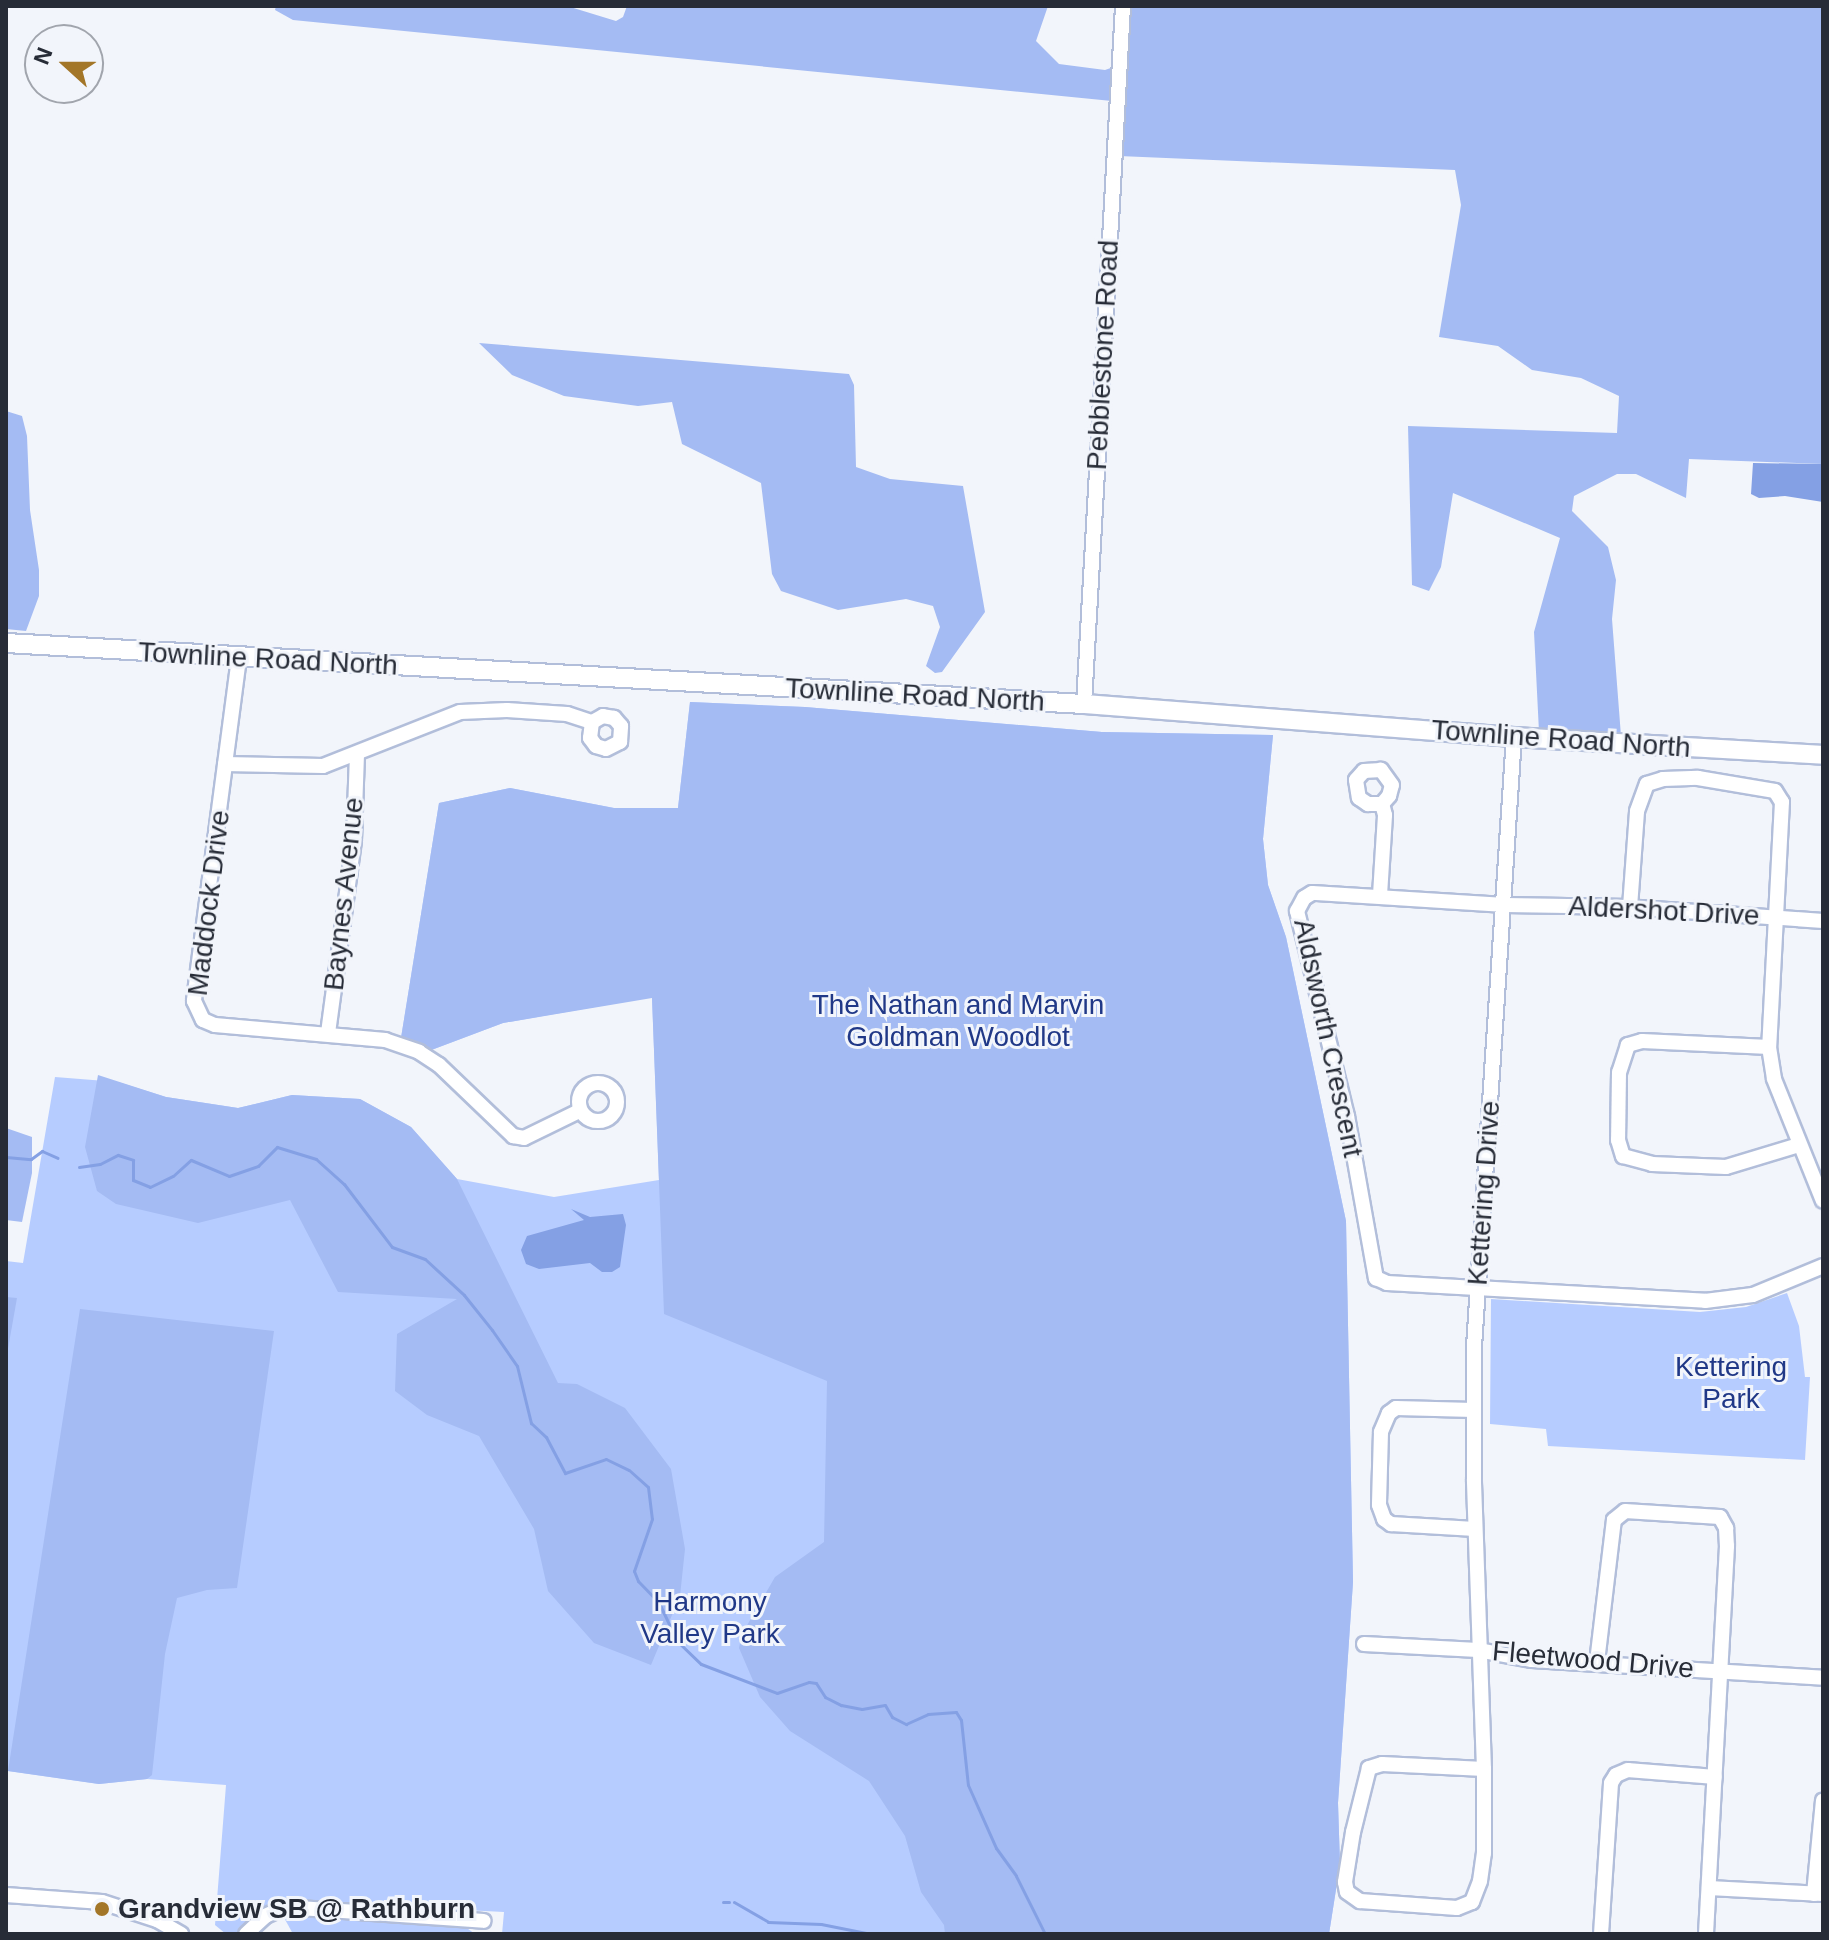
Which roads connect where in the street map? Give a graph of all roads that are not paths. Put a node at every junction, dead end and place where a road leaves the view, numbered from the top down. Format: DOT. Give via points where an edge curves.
graph roads {
  1 [pos="1123,6"];
  2 [pos="6,643"];
  3 [pos="239,658"];
  4 [pos="1084,704"];
  5 [pos="592,722"];
  6 [pos="1514,737"];
  7 [pos="357,755"];
  8 [pos="1823,755"];
  9 [pos="225,764"];
  10 [pos="1382,804"];
  11 [pos="1380,895"];
  12 [pos="1505,905"];
  13 [pos="1630,907"];
  14 [pos="1775,916"];
  15 [pos="1823,921"];
  16 [pos="328,1033"];
  17 [pos="1769,1047"];
  18 [pos="579,1111"];
  19 [pos="1799,1145"];
  20 [pos="1823,1201"];
  21 [pos="1823,1266"];
  22 [pos="1478,1287"];
  23 [pos="1474,1410"];
  24 [pos="1475,1529"];
  25 [pos="1364,1644"];
  26 [pos="1478,1650"];
  27 [pos="1597,1662"];
  28 [pos="1721,1671"];
  29 [pos="1823,1678"];
  30 [pos="1484,1769"];
  31 [pos="1715,1777"];
  32 [pos="1823,1800"];
  33 [pos="1709,1888"];
  34 [pos="1818,1894"];
  35 [pos="6,1895"];
  36 [pos="484,1921"];
  37 [pos="181,1934"];
  38 [pos="246,1934"];
  39 [pos="1601,1934"];
  40 [pos="1706,1934"];
  1 -- 4 [label="street, Pebblestone Road"];
  2 -- 3 [label="main road, Townline Road North"];
  3 -- 4 [label="main road, Townline Road North"];
  3 -- 9 [label="street, Maddock Drive"];
  4 -- 6 [label="main road, Townline Road North"];
  5 -- 7 [label="street" via="552,712 460,712"];
  6 -- 8 [label="main road, Townline Road North"];
  6 -- 12 [label="street, Kettering Drive"];
  7 -- 9 [label="street" via="323,766"];
  7 -- 16 [label="street, Baynes Avenue" via="354,840"];
  9 -- 16 [label="street, Maddock Drive" via="194,1001 197,1011 215,1025"];
  10 -- 11 [label="street"];
  11 -- 12 [label="street, Aldsworth Crescent"];
  11 -- 22 [label="street, Aldsworth Crescent" via="1312,893 1297,911 1347,1116 1372,1266 1376,1278 1387,1283"];
  12 -- 13 [label="street, Aldershot Drive"];
  12 -- 22 [label="street, Kettering Drive"];
  13 -- 14 [label="street, Aldershot Drive"];
  13 -- 14 [label="street" via="1637,811 1647,784 1698,778 1765,787 1782,802"];
  14 -- 15 [label="street, Aldershot Drive"];
  14 -- 17 [label="street"];
  16 -- 18 [label="street" via="385,1040 419,1052 513,1136 524,1138"];
  17 -- 19 [label="street" via="1774,1079"];
  17 -- 19 [label="street" via="1642,1041 1628,1045 1619,1072 1618,1140 1623,1156 1652,1164 1726,1167"];
  19 -- 20 [label="street"];
  21 -- 22 [label="street" via="1753,1295 1705,1301"];
  22 -- 23 [label="street, Kettering Drive"];
  23 -- 24 [label="street, Kettering Drive"];
  23 -- 24 [label="street" via="1396,1408 1389,1413 1381,1432 1379,1505 1391,1524"];
  24 -- 26 [label="street, Kettering Drive"];
  25 -- 26 [label="street, Fleetwood Drive"];
  26 -- 27 [label="street, Fleetwood Drive" via="1532,1660"];
  26 -- 30 [label="street, Kettering Drive"];
  27 -- 28 [label="street, Fleetwood Drive"];
  27 -- 28 [label="street" via="1614,1520 1625,1511 1720,1517 1727,1537"];
  28 -- 29 [label="street, Fleetwood Drive"];
  28 -- 31 [label="street"];
  30 -- 30 [label="street, Kettering Drive" via="1382,1764 1369,1768 1353,1832 1347,1892 1360,1901 1457,1908 1472,1902 1484,1853"];
  31 -- 33 [label="street"];
  31 -- 39 [label="street" via="1628,1770 1616,1775 1611,1783"];
  32 -- 34 [label="street"];
  33 -- 34 [label="street"];
  33 -- 40 [label="street"];
  35 -- 37 [label="street" via="102,1902"];
  36 -- 38 [label="street" via="285,1907"];
}
